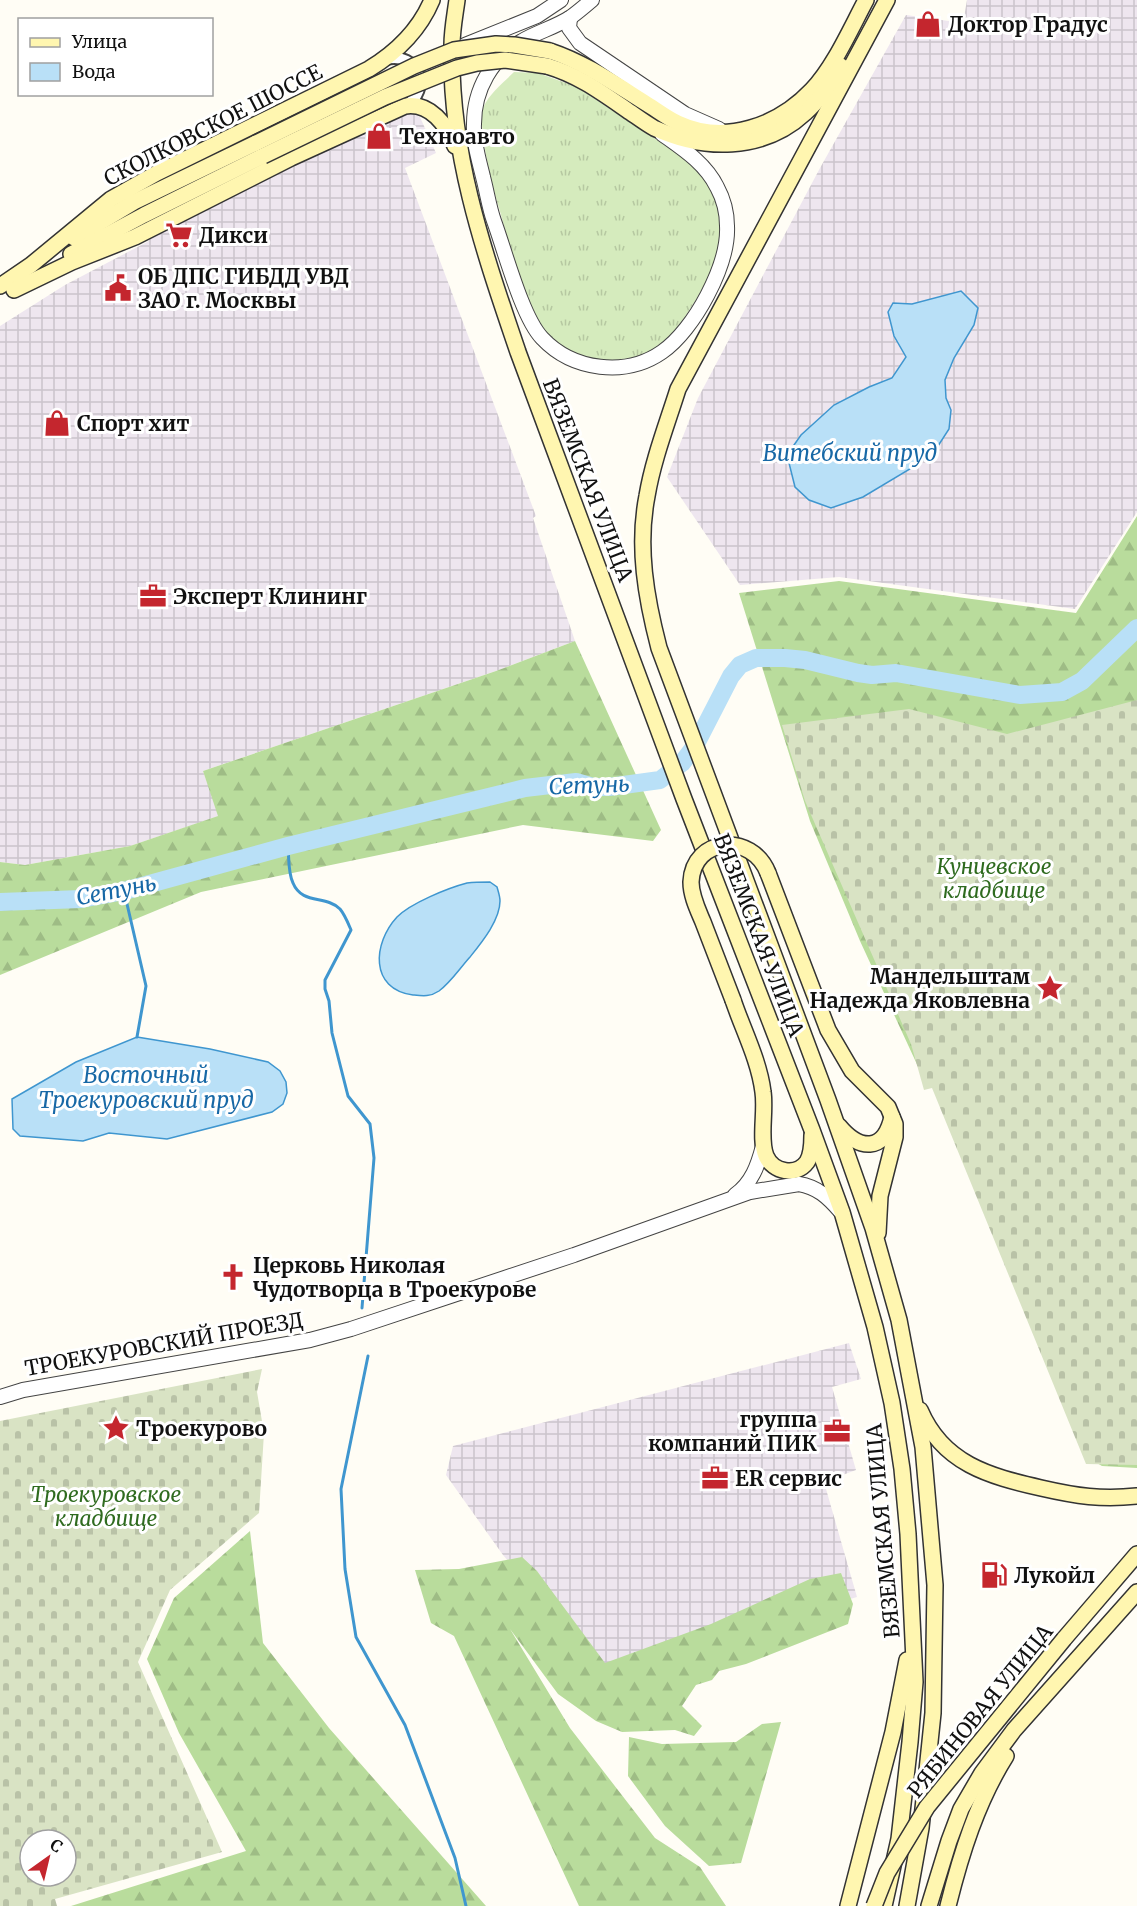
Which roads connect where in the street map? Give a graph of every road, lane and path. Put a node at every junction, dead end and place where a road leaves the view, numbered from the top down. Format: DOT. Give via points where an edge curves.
graph roads {
  1 [pos="432,0"];
  2 [pos="457,0"];
  3 [pos="561,0"];
  4 [pos="592,0"];
  5 [pos="866,0"];
  6 [pos="885,0"];
  7 [pos="570,18"];
  8 [pos="454,50"];
  9 [pos="390,56"];
  10 [pos="549,59"];
  11 [pos="405,106"];
  12 [pos="653,127"];
  13 [pos="728,132"];
  14 [pos="260,149"];
  15 [pos="461,162"];
  16 [pos="31,266"];
  17 [pos="7,288"];
  18 [pos="0,298"];
  19 [pos="892,1114"];
  20 [pos="835,1121"];
  21 [pos="812,1130"];
  22 [pos="766,1153"];
  23 [pos="801,1168"];
  24 [pos="785,1176"];
  25 [pos="806,1185"];
  26 [pos="750,1192"];
  27 [pos="729,1199"];
  28 [pos="842,1212"];
  29 [pos="879,1248"];
  30 [pos="910,1387"];
  31 [pos="0,1397"];
  32 [pos="1137,1496"];
  33 [pos="1137,1554"];
  34 [pos="1137,1592"];
  35 [pos="913,1628"];
  36 [pos="1040,1703"];
  37 [pos="848,1906"];
  38 [pos="874,1906"];
  39 [pos="884,1906"];
  40 [pos="907,1906"];
  41 [pos="929,1906"];
  42 [pos="948,1906"];
  1 -- 9 [label="main road" via="420,22"];
  2 -- 15 [label="main road, ВЯЗЕМСКАЯ УЛИЦА" via="452,44 453,97"];
  3 -- 8 [label="street, bridge" via="537,16"];
  4 -- 7 [label="street"];
  5 -- 13 [label="main road" via="813,89 773,120"];
  6 -- 12 [label="main road" via="819,99 788,125 764,138 735,145 685,139"];
  6 -- 20 [label="main road, ВЯЗЕМСКАЯ УЛИЦА" via="678,389 647,497 643,538 647,603 659,648"];
  7 -- 12 [label="street" via="522,41 495,63 483,82 474,125 491,213 532,326 554,349 583,364 623,366 661,352 685,330 721,264 728,227 718,189 704,167"];
  7 -- 13 [label="street" via="569,28 580,43 685,114"];
  8 -- 10 [label="main road, bridge" via="514,45"];
  8 -- 14 [label="main road, bridge" via="414,66"];
  9 -- 11 [label="street" via="406,60 418,73 419,90"];
  9 -- 16 [label="main road, СКОЛКОВСКОЕ ШОССЕ" via="111,199"];
  10 -- 12 [label="main road"];
  10 -- 13 [label="main road" via="586,66 677,123"];
  10 -- 14 [label="main road, bridge" via="505,60 457,68"];
  11 -- 15 [label="main road" via="418,106 441,120"];
  11 -- 17 [label="main road" via="135,237"];
  14 -- 16 [label="main road" via="135,202"];
  14 -- 17 [label="main road"];
  15 -- 21 [label="main road, ВЯЗЕМСКАЯ УЛИЦА" via="518,352"];
  16 -- 17 [label="main road, СКОЛКОВСКОЕ ШОССЕ"];
  17 -- 18 [label="main road, СКОЛКОВСКОЕ ШОССЕ"];
  19 -- 20 [label="main road" via="884,1136 867,1144 849,1138"];
  19 -- 22 [label="main road, bridge" via="852,1071 832,1037 762,860 752,851 726,845 707,852 698,862 692,875 693,895 758,1069"];
  19 -- 29 [label="main road" via="895,1137 880,1196"];
  20 -- 29 [label="main road, ВЯЗЕМСКАЯ УЛИЦА"];
  21 -- 23 [label="main road" via="809,1158"];
  21 -- 28 [label="main road, ВЯЗЕМСКАЯ УЛИЦА"];
  22 -- 23 [label="main road" via="776,1167 789,1171"];
  22 -- 24 [label="street" via="773,1168"];
  22 -- 26 [label="street" via="761,1179"];
  22 -- 27 [label="street" via="750,1181"];
  23 -- 24 [label="street"];
  24 -- 25 [label="street"];
  24 -- 26 [label="street"];
  25 -- 26 [label="street, ТРОЕКУРОВСКИЙ ПРОЕЗД"];
  25 -- 28 [label="street" via="824,1194"];
  26 -- 27 [label="street, ТРОЕКУРОВСКИЙ ПРОЕЗД"];
  27 -- 31 [label="street, ТРОЕКУРОВСКИЙ ПРОЕЗД" via="351,1329 310,1340"];
  28 -- 35 [label="main road, ВЯЗЕМСКАЯ УЛИЦА" via="892,1402 902,1469"];
  29 -- 30 [label="main road, ВЯЗЕМСКАЯ УЛИЦА" via="899,1320"];
  30 -- 32 [label="main road" via="923,1418 941,1444 985,1473 1084,1497"];
  30 -- 40 [label="main road, ВЯЗЕМСКАЯ УЛИЦА" via="923,1447 935,1585 935,1656 927,1773"];
  33 -- 38 [label="main road, РЯБИНОВАЯ УЛИЦА, bridge" via="927,1807 887,1873"];
  34 -- 36 [label="main road, РЯБИНОВАЯ УЛИЦА"];
  35 -- 37 [label="main road" via="893,1732"];
  35 -- 39 [label="main road, ВЯЗЕМСКАЯ УЛИЦА" via="915,1682 910,1742 899,1839"];
  36 -- 41 [label="main road, РЯБИНОВАЯ УЛИЦА" via="995,1755 962,1809"];
  36 -- 42 [label="main road" via="995,1773 979,1807"];
}
